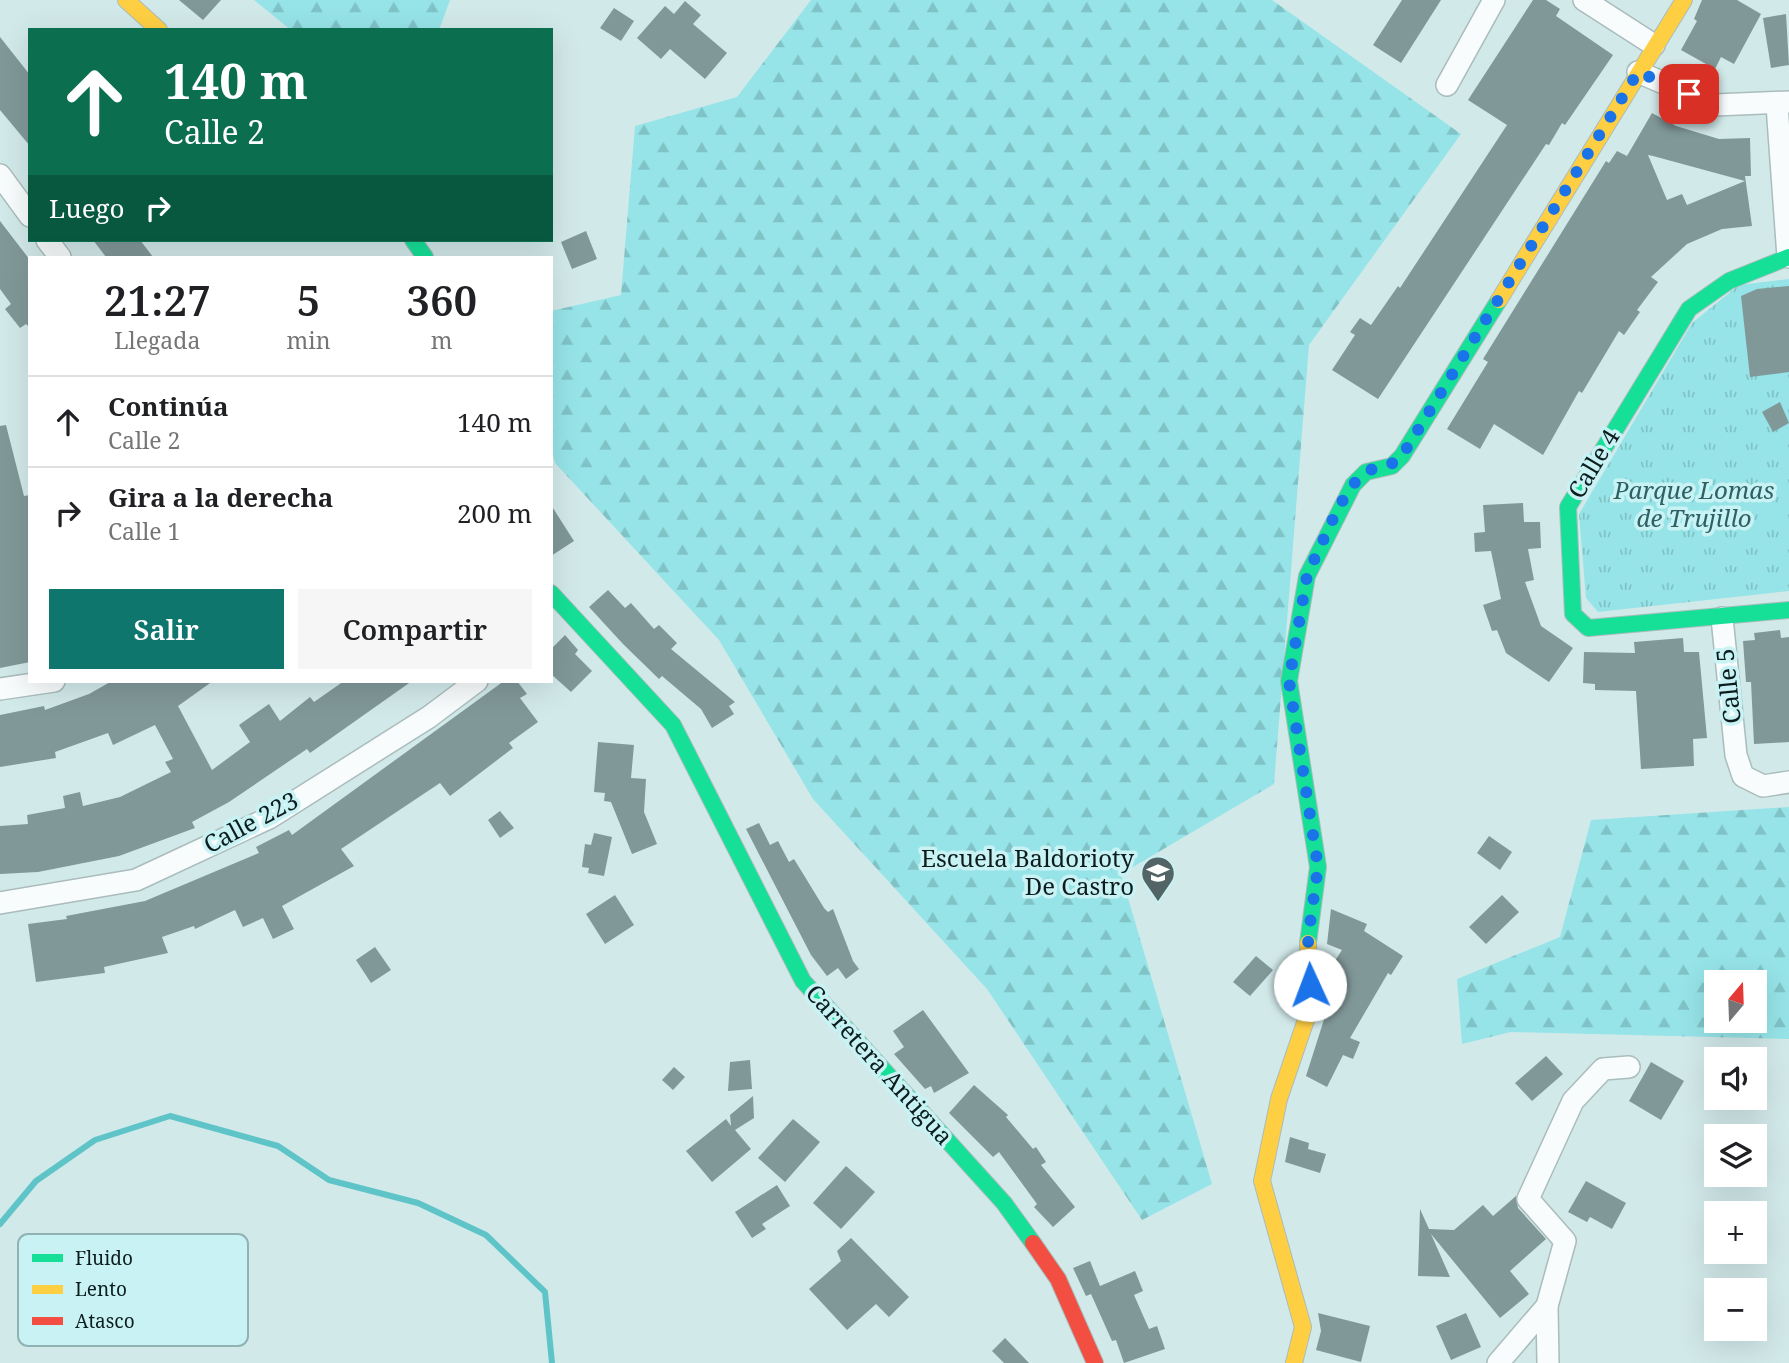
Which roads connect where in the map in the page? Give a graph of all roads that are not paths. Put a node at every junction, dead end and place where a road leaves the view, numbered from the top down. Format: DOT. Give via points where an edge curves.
graph roads {
  1 [pos="126,0"];
  2 [pos="1494,0"];
  3 [pos="1584,0"];
  4 [pos="1684,0"];
  5 [pos="157,28"];
  6 [pos="1654,45"];
  7 [pos="1638,72"];
  8 [pos="1447,85"];
  9 [pos="1783,103"];
  10 [pos="0,176"];
  11 [pos="28,213"];
  12 [pos="49,242"];
  13 [pos="59,256"];
  14 [pos="1788,257"];
  15 [pos="553,595"];
  16 [pos="1789,610"];
  17 [pos="1721,618"];
  18 [pos="40,683"];
  19 [pos="474,683"];
  20 [pos="0,689"];
  21 [pos="1789,782"];
  22 [pos="0,903"];
  23 [pos="1629,1066"];
  24 [pos="1547,1306"];
  25 [pos="1095,1363"];
  26 [pos="1294,1363"];
  27 [pos="1498,1363"];
  28 [pos="1548,1363"];
  1 -- 5 [label="street"];
  2 -- 8 [label="street"];
  3 -- 6 [label="street"];
  4 -- 6 [label="street"];
  6 -- 7 [label="street"];
  7 -- 9 [label="street" via="1715,105"];
  7 -- 26 [label="street" via="1402,456 1392,466 1366,472 1353,485 1307,576 1289,681 1318,867 1308,938 1310,1008 1279,1099 1262,1181 1303,1327"];
  9 -- 14 [label="street"];
  10 -- 11 [label="street"];
  12 -- 13 [label="street"];
  14 -- 17 [label="street, Calle 4" via="1729,281 1689,309 1568,507 1573,614 1588,628"];
  15 -- 25 [label="street, Carretera Antigua" via="673,725 803,981 1004,1203 1058,1279"];
  16 -- 17 [label="street, Calle 4"];
  17 -- 21 [label="street, Calle 5" via="1736,755 1743,776 1763,786"];
  18 -- 20 [label="street"];
  19 -- 22 [label="street, Calle 223" via="429,717 268,818 148,875"];
  23 -- 24 [label="street" via="1603,1069 1573,1101 1528,1199 1565,1241"];
  24 -- 27 [label="street"];
  24 -- 28 [label="street"];
}
